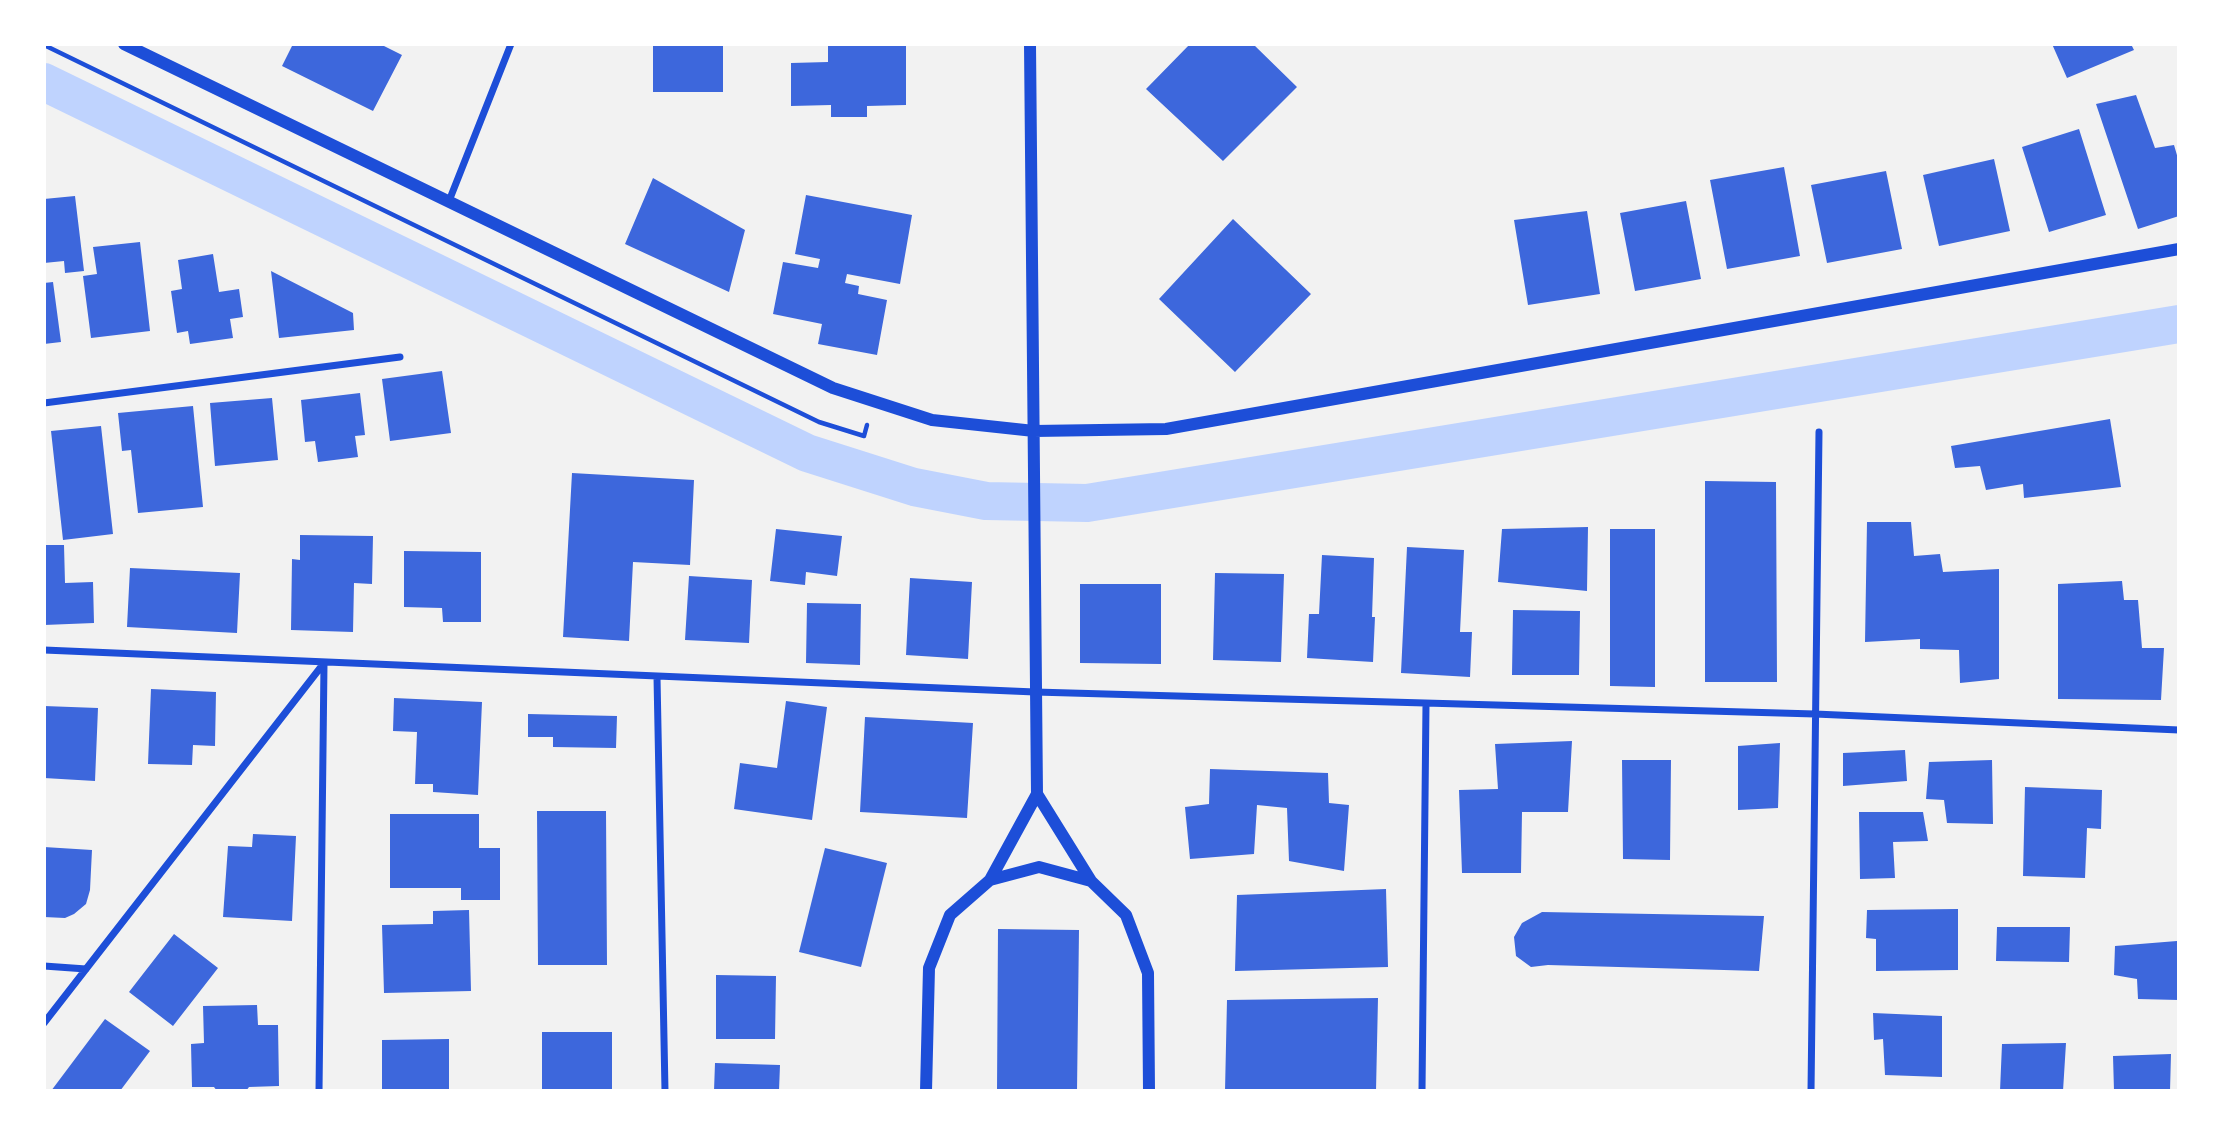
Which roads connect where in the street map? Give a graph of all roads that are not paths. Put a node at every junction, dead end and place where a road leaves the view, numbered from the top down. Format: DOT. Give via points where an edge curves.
graph roads {
  1 [pos="124,44"];
  2 [pos="511,44"];
  3 [pos="1031,44"];
  4 [pos="449,201"];
  5 [pos="2179,249"];
  6 [pos="400,357"];
  7 [pos="44,403"];
  8 [pos="1034,431"];
  9 [pos="1819,432"];
  10 [pos="44,650"];
  11 [pos="324,663"];
  12 [pos="657,677"];
  13 [pos="1035,692"];
  14 [pos="1426,704"];
  15 [pos="1815,714"];
  16 [pos="2179,730"];
  17 [pos="1037,794"];
  18 [pos="990,880"];
  19 [pos="1091,881"];
  20 [pos="44,966"];
  21 [pos="86,969"];
  22 [pos="44,1023"];
  23 [pos="319,1091"];
  24 [pos="665,1091"];
  25 [pos="926,1091"];
  26 [pos="1149,1091"];
  27 [pos="1422,1091"];
  28 [pos="1811,1091"];
  1 -- 4 [label="street"];
  2 -- 4 [label="street"];
  3 -- 8 [label="street"];
  4 -- 8 [label="street" via="833,388 932,420"];
  5 -- 8 [label="street" via="1166,429"];
  6 -- 7 [label="street"];
  8 -- 13 [label="street"];
  9 -- 15 [label="street"];
  10 -- 11 [label="street"];
  11 -- 12 [label="street"];
  11 -- 21 [label="street"];
  11 -- 23 [label="street"];
  12 -- 13 [label="street"];
  12 -- 24 [label="street"];
  13 -- 14 [label="street"];
  13 -- 17 [label="street"];
  14 -- 15 [label="street"];
  14 -- 27 [label="street"];
  15 -- 16 [label="street"];
  15 -- 28 [label="street"];
  17 -- 18 [label="street"];
  17 -- 19 [label="street"];
  18 -- 19 [label="street" via="1039,867"];
  18 -- 25 [label="street" via="950,915 929,968"];
  19 -- 26 [label="street" via="1126,915 1147,973"];
  20 -- 21 [label="street"];
  21 -- 22 [label="street"];
}
